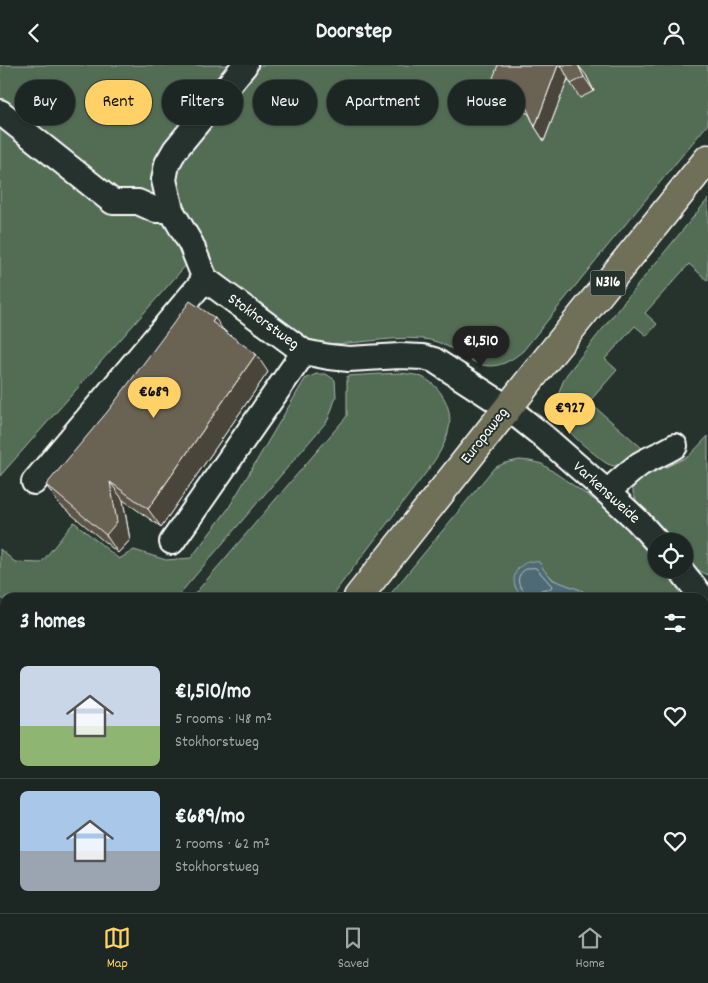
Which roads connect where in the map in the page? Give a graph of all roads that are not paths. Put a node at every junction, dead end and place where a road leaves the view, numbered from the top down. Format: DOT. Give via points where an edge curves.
graph roads {
  1 [pos="245,65"];
  2 [pos="0,112"];
  3 [pos="708,159"];
  4 [pos="172,210"];
  5 [pos="205,279"];
  6 [pos="304,351"];
  7 [pos="508,408"];
  8 [pos="675,445"];
  9 [pos="34,482"];
  10 [pos="608,492"];
  11 [pos="649,533"];
  12 [pos="172,541"];
  13 [pos="687,578"];
  14 [pos="361,593"];
  15 [pos="699,593"];
  1 -- 4 [label="street" via="167,163 164,180"];
  2 -- 4 [label="street" via="112,202 138,202 156,210"];
  3 -- 7 [label="main road, Europaweg / N316"];
  4 -- 5 [label="street"];
  5 -- 6 [label="street, Stokhorstweg"];
  5 -- 9 [label="street"];
  6 -- 7 [label="street, Stokhorstweg" via="348,359 400,355 434,360"];
  6 -- 12 [label="street"];
  7 -- 10 [label="street, Varkensweide"];
  7 -- 14 [label="main road, Europaweg / N316"];
  8 -- 10 [label="street" via="638,466"];
  10 -- 11 [label="street, Varkensweide"];
  13 -- 15 [label="street"];
}
